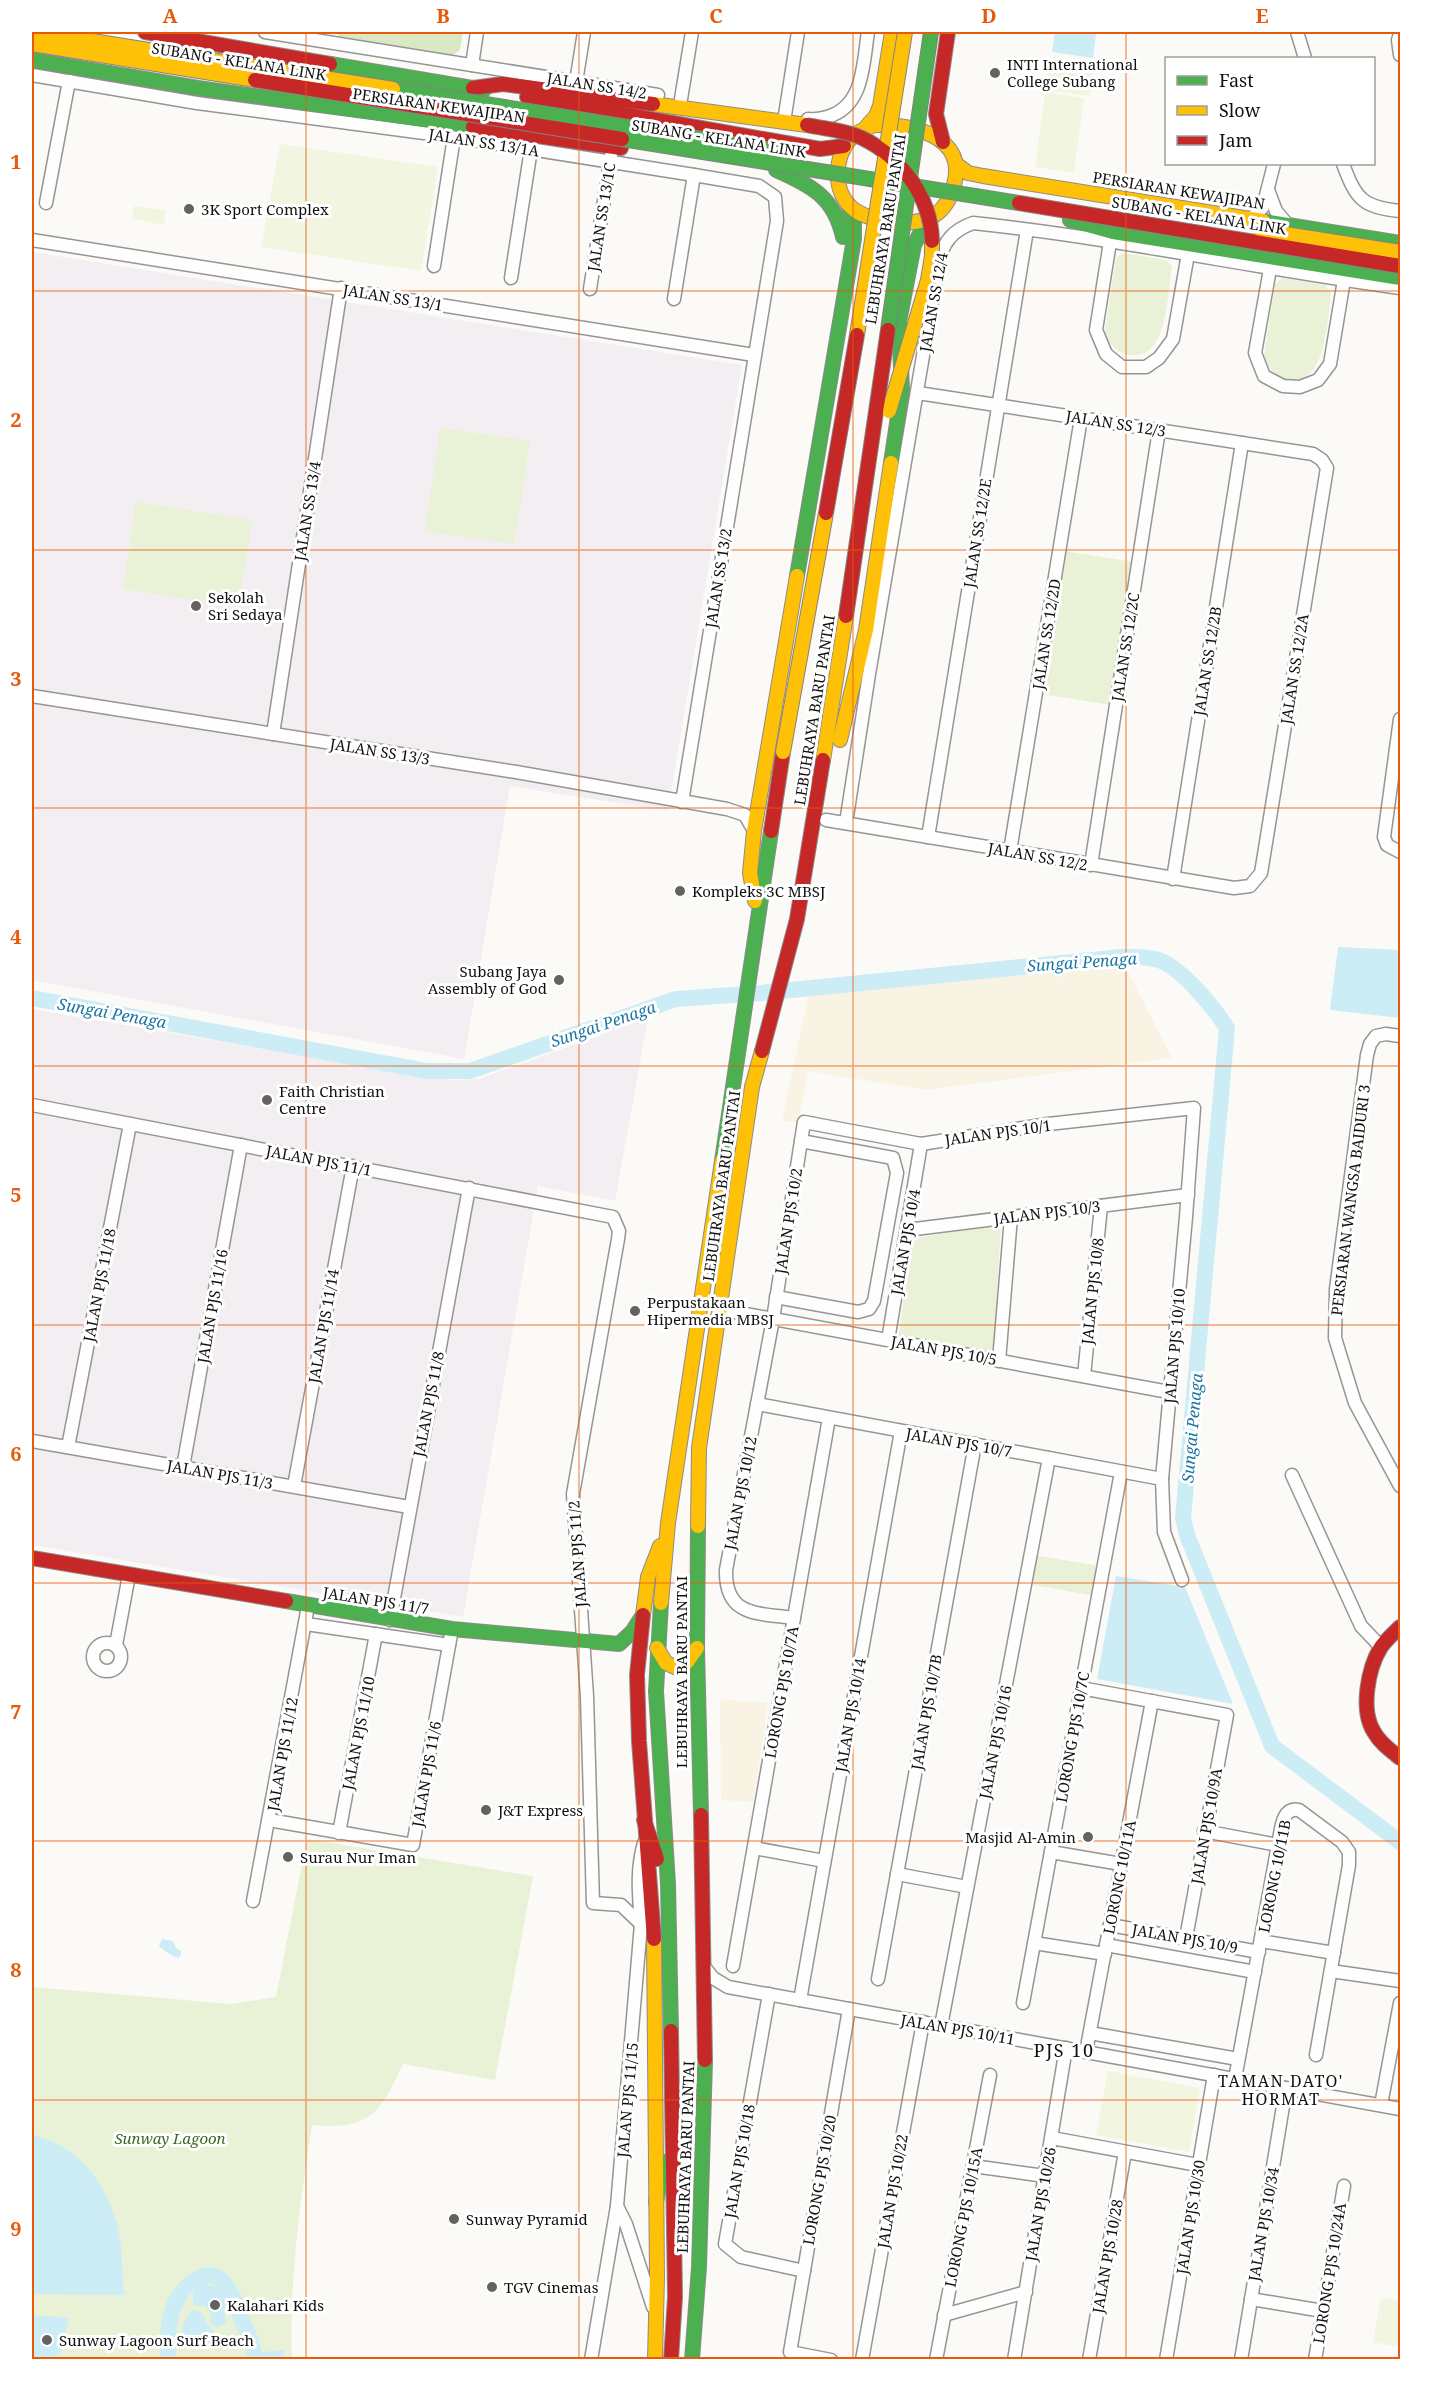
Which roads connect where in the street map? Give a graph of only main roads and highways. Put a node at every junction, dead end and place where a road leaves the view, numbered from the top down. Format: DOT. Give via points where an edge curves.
graph roads {
  1 [pos="36,32"];
  2 [pos="145,32"];
  3 [pos="892,32"];
  4 [pos="905,32"];
  5 [pos="931,32"];
  6 [pos="948,32"];
  7 [pos="32,44"];
  8 [pos="297,58"];
  9 [pos="32,60"];
  10 [pos="473,88"];
  11 [pos="249,95"];
  12 [pos="881,95"];
  13 [pos="938,102"];
  14 [pos="867,126"];
  15 [pos="943,142"];
  16 [pos="844,146"];
  17 [pos="957,164"];
  18 [pos="776,170"];
  19 [pos="839,187"];
  20 [pos="848,204"];
  21 [pos="946,205"];
  22 [pos="927,220"];
  23 [pos="1070,220"];
  24 [pos="1401,243"];
  25 [pos="1401,252"];
  26 [pos="910,266"];
  27 [pos="1401,266"];
  28 [pos="848,272"];
  29 [pos="1401,272"];
  30 [pos="1401,279"];
  31 [pos="843,300"];
  32 [pos="844,716"];
  33 [pos="759,917"];
  34 [pos="797,919"];
  35 [pos="668,1523"];
  36 [pos="32,1558"];
  37 [pos="643,1615"];
  38 [pos="1401,1627"];
  39 [pos="619,1644"];
  40 [pos="657,1648"];
  41 [pos="697,1648"];
  42 [pos="637,1675"];
  43 [pos="1401,1758"];
  44 [pos="644,1820"];
  45 [pos="668,1884"];
  46 [pos="671,2123"];
  47 [pos="656,2202"];
  48 [pos="654,2360"];
  49 [pos="671,2360"];
  50 [pos="692,2360"];
  1 -- 25 [label="main road, SUBANG - KELANA LINK, bridge"];
  2 -- 8 [label="main road, PERSIARAN KEWAJIPAN"];
  3 -- 12 [label="main road"];
  4 -- 33 [label="main road, LEBUHRAYA BARU PANTAI, bridge" via="844,416 783,752"];
  5 -- 34 [label="main road, LEBUHRAYA BARU PANTAI, bridge" via="846,616"];
  6 -- 13 [label="main road"];
  7 -- 27 [label="main road, SUBANG - KELANA LINK, bridge"];
  8 -- 10 [label="main road, PERSIARAN KEWAJIPAN"];
  8 -- 11 [label="main road" via="309,70 310,81 303,91 294,95"];
  9 -- 11 [label="main road, PERSIARAN KEWAJIPAN"];
  10 -- 16 [label="main road, PERSIARAN KEWAJIPAN" via="820,149"];
  10 -- 32 [label="main road, bridge" via="503,84 807,125 860,138 895,159 911,178 927,215 932,258 889,411 868,524"];
  11 -- 18 [label="main road, PERSIARAN KEWAJIPAN"];
  12 -- 13 [label="main road" via="920,106"];
  12 -- 14 [label="main road" via="876,116"];
  13 -- 15 [label="main road" via="936,114"];
  14 -- 15 [label="main road" via="914,128"];
  14 -- 16 [label="main road" via="853,134"];
  15 -- 17 [label="main road"];
  16 -- 19 [label="main road"];
  17 -- 21 [label="main road"];
  17 -- 24 [label="main road, PERSIARAN KEWAJIPAN" via="968,173 983,176"];
  18 -- 19 [label="main road, PERSIARAN KEWAJIPAN" via="817,176"];
  18 -- 31 [label="main road" via="810,185 836,212 843,237 839,274"];
  19 -- 20 [label="main road"];
  20 -- 22 [label="main road" via="875,217"];
  20 -- 28 [label="main road" via="854,239"];
  21 -- 22 [label="main road"];
  21 -- 23 [label="main road" via="967,200"];
  22 -- 26 [label="main road"];
  23 -- 29 [label="main road"];
  23 -- 30 [label="main road" via="1113,231"];
  26 -- 28 [label="main road" via="897,247 885,243 863,252"];
  26 -- 32 [label="main road" via="898,337 902,390 866,630"];
  28 -- 31 [label="main road"];
  31 -- 33 [label="main road" via="754,831 750,873"];
  32 -- 34 [label="main road" via="811,893"];
  33 -- 35 [label="main road, LEBUHRAYA BARU PANTAI"];
  34 -- 41 [label="main road, LEBUHRAYA BARU PANTAI" via="752,1087 699,1448"];
  35 -- 37 [label="main road" via="648,1577"];
  35 -- 40 [label="main road, LEBUHRAYA BARU PANTAI"];
  36 -- 39 [label="main road, JALAN PJS 11/7" via="390,1620"];
  37 -- 39 [label="main road"];
  37 -- 42 [label="main road"];
  38 -- 43 [label="main road" via="1381,1647 1365,1705 1371,1732 1386,1749"];
  39 -- 42 [label="main road" via="632,1659"];
  40 -- 41 [label="main road" via="666,1664 677,1668"];
  40 -- 45 [label="main road, LEBUHRAYA BARU PANTAI" via="656,1691"];
  41 -- 50 [label="main road, LEBUHRAYA BARU PANTAI" via="705,2006 699,2267"];
  42 -- 44 [label="main road"];
  44 -- 45 [label="main road"];
  44 -- 47 [label="main road" via="654,1935"];
  45 -- 46 [label="main road, LEBUHRAYA BARU PANTAI"];
  46 -- 47 [label="main road"];
  46 -- 49 [label="main road, LEBUHRAYA BARU PANTAI" via="675,2297"];
  47 -- 48 [label="main road"];
}
